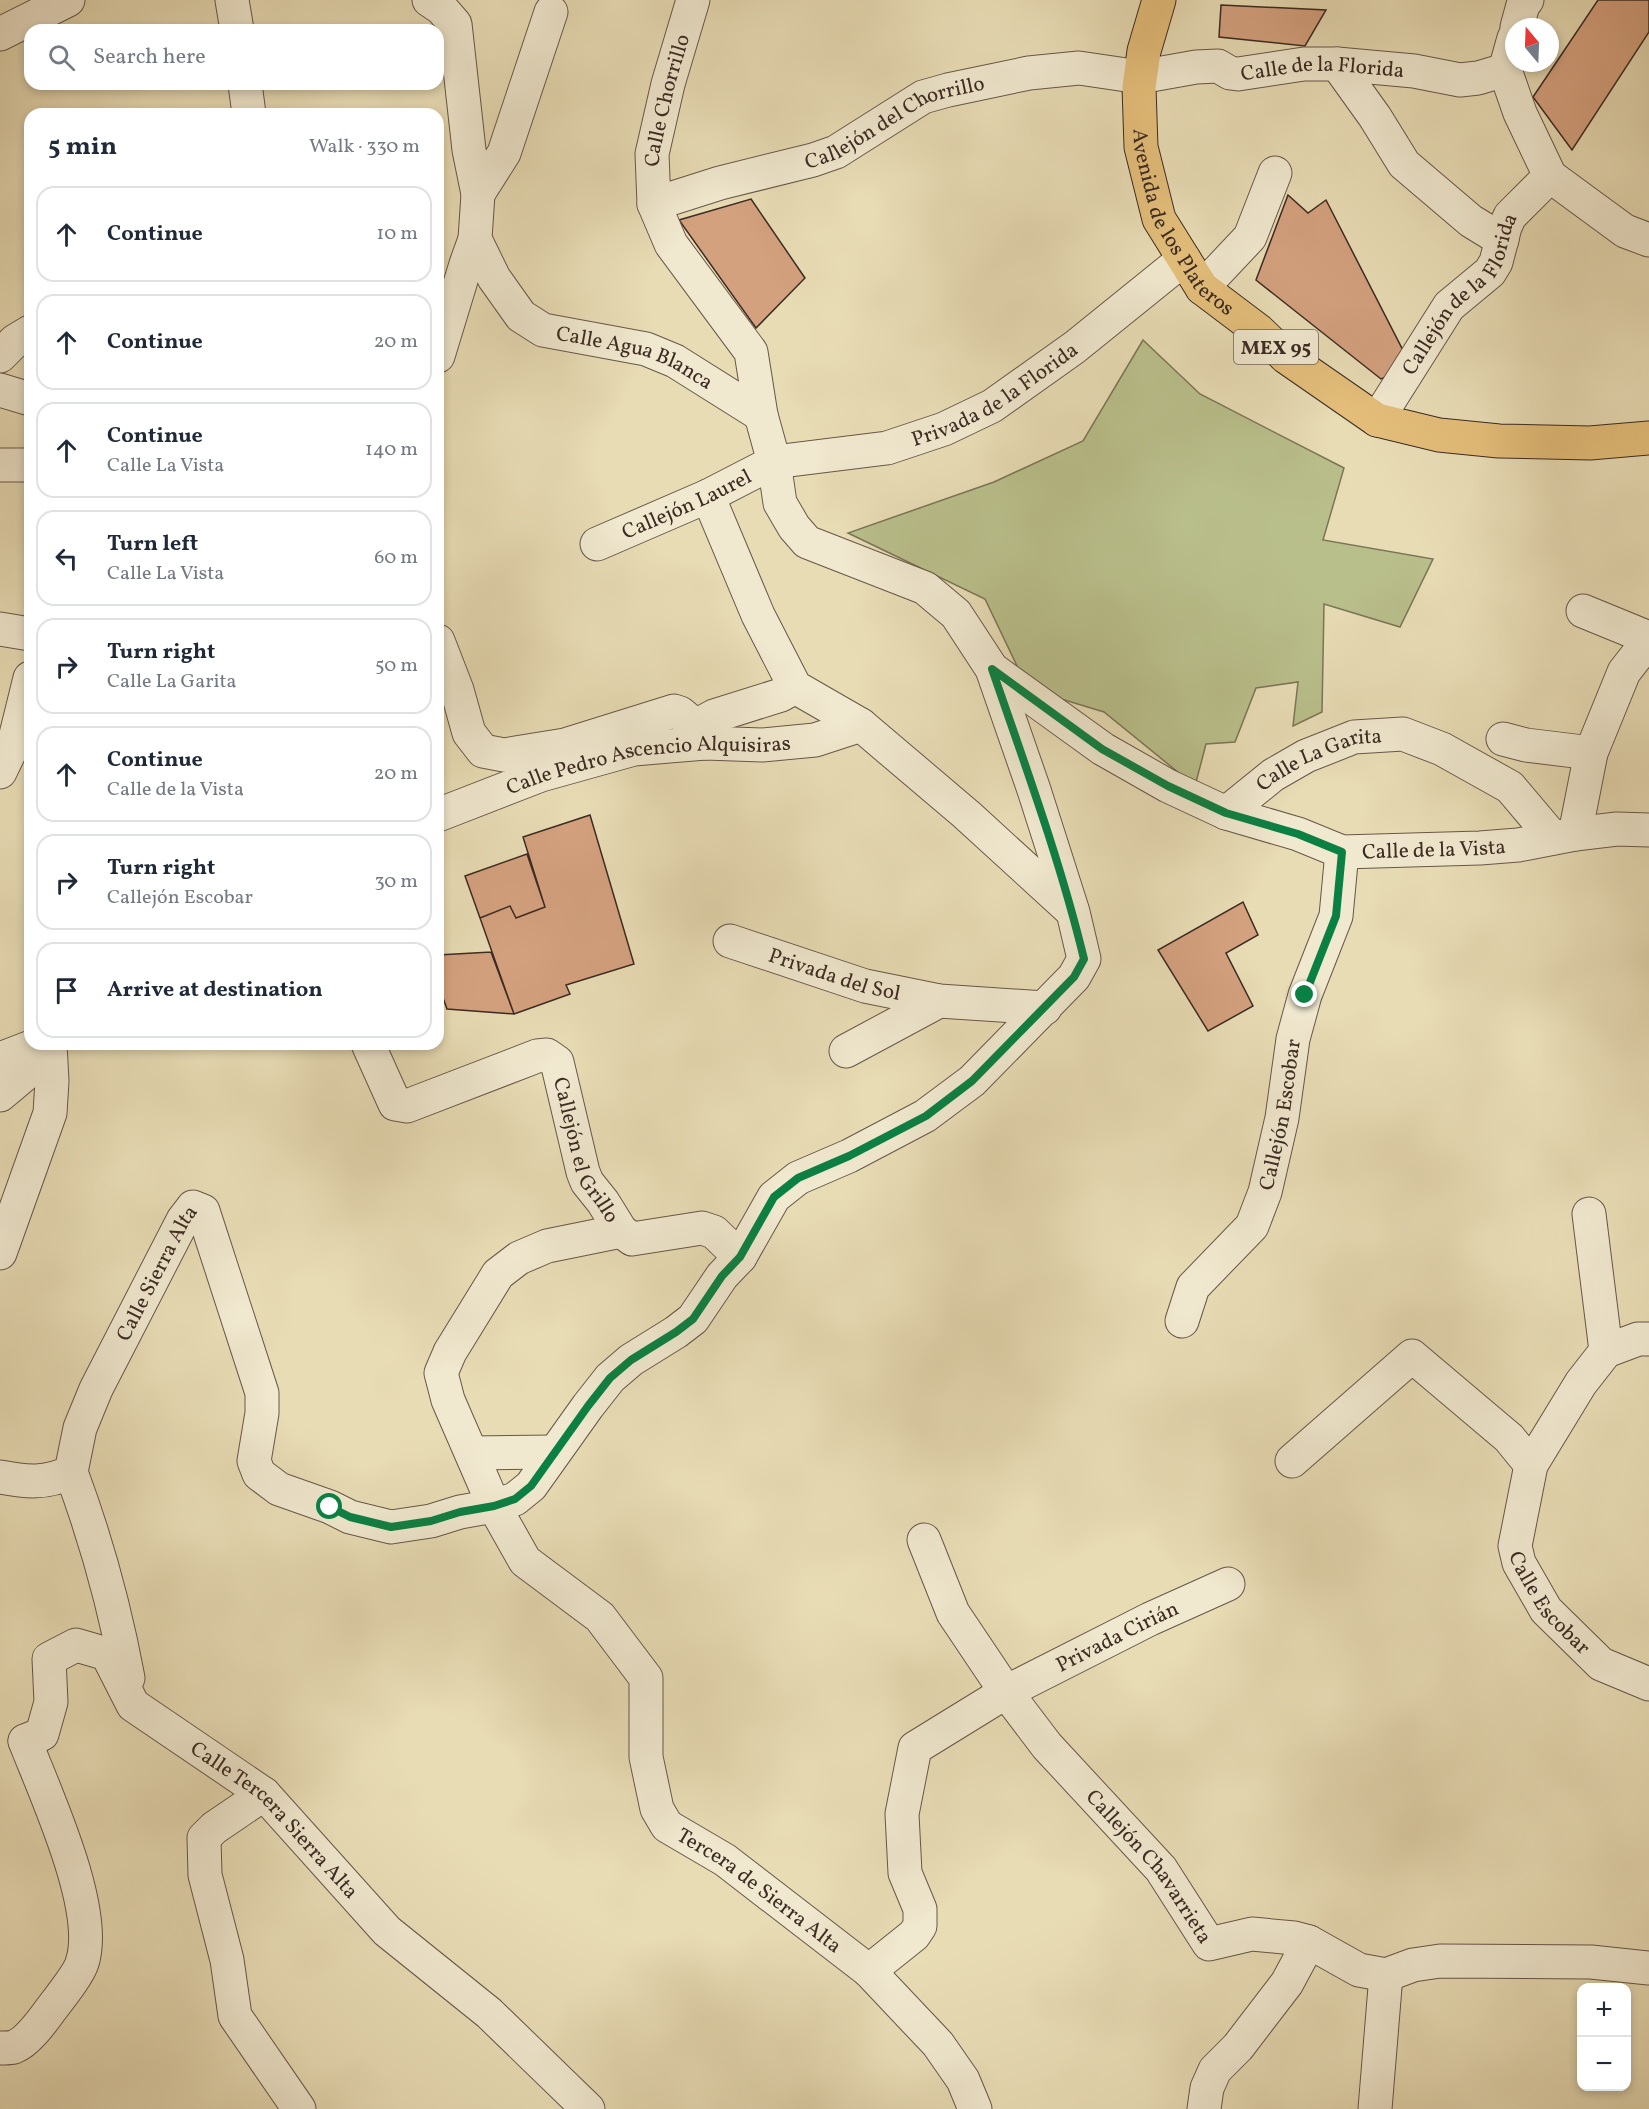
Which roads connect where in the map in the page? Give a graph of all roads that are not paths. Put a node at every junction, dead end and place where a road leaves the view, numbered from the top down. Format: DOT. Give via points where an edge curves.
graph roads {
  1 [pos="68,0"];
  2 [pos="232,0"];
  3 [pos="429,0"];
  4 [pos="693,0"];
  5 [pos="1159,0"];
  6 [pos="1527,0"];
  7 [pos="550,12"];
  8 [pos="1519,18"];
  9 [pos="236,24"];
  10 [pos="0,34"];
  11 [pos="1338,64"];
  12 [pos="1505,70"];
  13 [pos="1506,72"];
  14 [pos="1140,77"];
  15 [pos="246,90"];
  16 [pos="248,108"];
  17 [pos="1275,173"];
  18 [pos="1550,176"];
  19 [pos="478,194"];
  20 [pos="654,204"];
  21 [pos="475,239"];
  22 [pos="1502,240"];
  23 [pos="1649,240"];
  24 [pos="1184,259"];
  25 [pos="1202,288"];
  26 [pos="24,336"];
  27 [pos="444,336"];
  28 [pos="0,356"];
  29 [pos="761,415"];
  30 [pos="1377,420"];
  31 [pos="1649,438"];
  32 [pos="774,462"];
  33 [pos="0,465"];
  34 [pos="24,465"];
  35 [pos="708,496"];
  36 [pos="597,544"];
  37 [pos="1583,611"];
  38 [pos="0,628"];
  39 [pos="24,633"];
  40 [pos="1649,639"];
  41 [pos="444,656"];
  42 [pos="992,669"];
  43 [pos="795,687"];
  44 [pos="24,702"];
  45 [pos="861,725"];
  46 [pos="701,736"];
  47 [pos="1503,739"];
  48 [pos="1591,753"];
  49 [pos="0,772"];
  50 [pos="444,813"];
  51 [pos="1226,813"];
  52 [pos="1649,830"];
  53 [pos="1564,836"];
  54 [pos="1342,852"];
  55 [pos="1073,912"];
  56 [pos="730,941"];
  57 [pos="939,1001"];
  58 [pos="1044,1008"];
  59 [pos="24,1050"];
  60 [pos="43,1050"];
  61 [pos="49,1050"];
  62 [pos="371,1050"];
  63 [pos="846,1051"];
  64 [pos="0,1059"];
  65 [pos="0,1095"];
  66 [pos="1589,1214"];
  67 [pos="621,1231"];
  68 [pos="0,1253"];
  69 [pos="740,1257"];
  70 [pos="1182,1321"];
  71 [pos="1649,1339"];
  72 [pos="1606,1351"];
  73 [pos="554,1452"];
  74 [pos="472,1453"];
  75 [pos="1292,1461"];
  76 [pos="1531,1465"];
  77 [pos="71,1472"];
  78 [pos="0,1477"];
  79 [pos="494,1506"];
  80 [pos="924,1540"];
  81 [pos="1228,1584"];
  82 [pos="1649,1684"];
  83 [pos="1006,1692"];
  84 [pos="133,1705"];
  85 [pos="12,1733"];
  86 [pos="264,1794"];
  87 [pos="1309,1941"];
  88 [pos="1649,1968"];
  89 [pos="869,1971"];
  90 [pos="1386,1975"];
  91 [pos="0,2048"];
  92 [pos="299,2109"];
  93 [pos="588,2109"];
  94 [pos="975,2109"];
  95 [pos="1204,2109"];
  96 [pos="1375,2109"];
  1 -- 10 [label="street"];
  2 -- 9 [label="street"];
  3 -- 19 [label="street, Calle Agua Blanca" via="455,24 469,150"];
  4 -- 20 [label="street, Calle Chorrillo" via="652,154"];
  5 -- 14 [label="main road, Avenida de los Plateros / MEX 95"];
  6 -- 8 [label="street"];
  7 -- 19 [label="street" via="504,153"];
  11 -- 12 [label="street, Calle de la Florida" via="1414,70 1460,80"];
  11 -- 14 [label="street, Calle de la Florida" via="1304,64 1238,74 1218,66 1196,67"];
  11 -- 22 [label="street" via="1404,164 1471,221"];
  13 -- 18 [label="street"];
  14 -- 20 [label="street, Callejón del Chorrillo" via="1079,68 1029,73 948,90 924,97 836,152"];
  14 -- 24 [label="main road, Avenida de los Plateros / MEX 95" via="1141,147 1148,177 1159,219"];
  15 -- 16 [label="street"];
  17 -- 25 [label="street" via="1250,237"];
  18 -- 22 [label="street, Callejón de la Florida" via="1510,216"];
  18 -- 23 [label="street" via="1625,231"];
  19 -- 21 [label="street, Calle Agua Blanca"];
  20 -- 29 [label="street, Calle Chorrillo" via="670,244 751,352"];
  21 -- 27 [label="street"];
  21 -- 29 [label="street, Calle Agua Blanca" via="494,278 521,316 543,330 646,349 675,361"];
  22 -- 30 [label="street, Callejón de la Florida" via="1490,272 1449,306"];
  24 -- 25 [label="main road, Avenida de los Plateros / MEX 95"];
  24 -- 32 [label="street, Privada de la Florida" via="1075,347 992,406 944,429 887,448"];
  25 -- 30 [label="main road, Avenida de los Plateros / MEX 95" via="1259,330 1286,357"];
  26 -- 28 [label="street"];
  29 -- 32 [label="street, Calle Chorrillo"];
  30 -- 31 [label="main road, Avenida de los Plateros / MEX 95" via="1439,435 1499,441 1590,443"];
  32 -- 35 [label="street, Callejón Laurel"];
  32 -- 42 [label="street, Calle Chorrillo" via="780,503 807,542 924,588 956,614"];
  33 -- 34 [label="street"];
  35 -- 36 [label="street, Callejón Laurel"];
  35 -- 43 [label="street" via="758,615"];
  37 -- 40 [label="street"];
  38 -- 39 [label="street"];
  40 -- 48 [label="street" via="1624,672"];
  41 -- 46 [label="street" via="469,733 483,751 504,755 565,745 674,711"];
  42 -- 51 [label="street" via="1102,749"];
  42 -- 55 [label="street"];
  43 -- 45 [label="street"];
  43 -- 46 [label="street" via="714,716 703,722"];
  44 -- 49 [label="street" via="14,743"];
  45 -- 46 [label="street, Calle Pedro Ascencio Alquisiras" via="815,740 762,745"];
  45 -- 55 [label="street"];
  46 -- 50 [label="street, Calle Pedro Ascencio Alquisiras" via="634,749 541,775"];
  47 -- 48 [label="street"];
  48 -- 53 [label="street"];
  51 -- 53 [label="street, Calle La Garita" via="1273,775 1306,756 1354,737 1403,735 1442,749 1509,787"];
  51 -- 54 [label="street, Calle de la Vista" via="1298,834"];
  52 -- 53 [label="street" via="1617,829"];
  53 -- 54 [label="street, Calle de la Vista" via="1480,848"];
  54 -- 70 [label="street, Callejón Escobar" via="1336,916 1305,995 1293,1039 1282,1118 1265,1192 1252,1226 1193,1287"];
  55 -- 58 [label="street" via="1084,959 1074,977"];
  56 -- 57 [label="street, Privada del Sol" via="864,986"];
  57 -- 58 [label="street, Privada del Sol"];
  57 -- 63 [label="street, Privada del Sol"];
  58 -- 69 [label="street" via="972,1081 926,1116 798,1178 774,1197"];
  59 -- 64 [label="street"];
  60 -- 65 [label="street" via="25,1074"];
  61 -- 68 [label="street" via="50,1113"];
  62 -- 67 [label="street, Callejón el Grillo" via="395,1104 407,1106 537,1056 547,1055 557,1062 586,1182"];
  66 -- 72 [label="street"];
  67 -- 69 [label="street, Callejón el Grillo" via="632,1239 702,1228 714,1232"];
  67 -- 74 [label="street, Tercera de Sierra Alta" via="547,1246 519,1258 498,1274 441,1373 448,1401"];
  69 -- 73 [label="street" via="693,1319 610,1378"];
  71 -- 72 [label="street"];
  72 -- 76 [label="street" via="1581,1383"];
  73 -- 74 [label="street"];
  73 -- 79 [label="street" via="531,1486 515,1499"];
  74 -- 79 [label="street, Tercera de Sierra Alta"];
  75 -- 76 [label="street" via="1412,1356 1509,1438"];
  76 -- 82 [label="street, Calle Escobar" via="1515,1546 1519,1563 1546,1610 1601,1664"];
  77 -- 78 [label="street" via="28,1482"];
  77 -- 79 [label="street, Calle Sierra Alta" via="80,1428 96,1389 183,1220 194,1206 203,1211 262,1393 254,1461 259,1474 279,1489 350,1517 391,1527"];
  77 -- 84 [label="street" via="117,1623"];
  79 -- 89 [label="street, Tercera de Sierra Alta" via="525,1561 600,1617 646,1678 646,1757 657,1809 667,1826 725,1860"];
  80 -- 83 [label="street" via="953,1612"];
  81 -- 83 [label="street, Privada Cirián"];
  83 -- 87 [label="street, Callejón Chavarrieta" via="1047,1746 1161,1869 1209,1944 1252,1934"];
  83 -- 89 [label="street, Privada Cirián" via="915,1748 902,1814 905,1873 920,1909 920,1926 915,1935"];
  84 -- 85 [label="street, Calle Tercera Sierra Alta" via="107,1654 76,1644 49,1659 51,1702 42,1734"];
  84 -- 86 [label="street, Calle Tercera Sierra Alta"];
  85 -- 91 [label="street" via="67,1851 85,1911 86,1943 82,1964 32,2032 14,2047"];
  86 -- 92 [label="street" via="204,1839 205,1875 227,1960 235,2016"];
  86 -- 93 [label="street, Calle Tercera Sierra Alta" via="387,1931 489,2013"];
  87 -- 90 [label="street, Callejón Chavarrieta" via="1359,1970"];
  87 -- 95 [label="street" via="1281,1991 1215,2070"];
  88 -- 90 [label="street" via="1591,1962 1440,1961"];
  89 -- 94 [label="street, Tercera de Sierra Alta" via="938,2044 963,2080"];
  90 -- 96 [label="street"];
}
